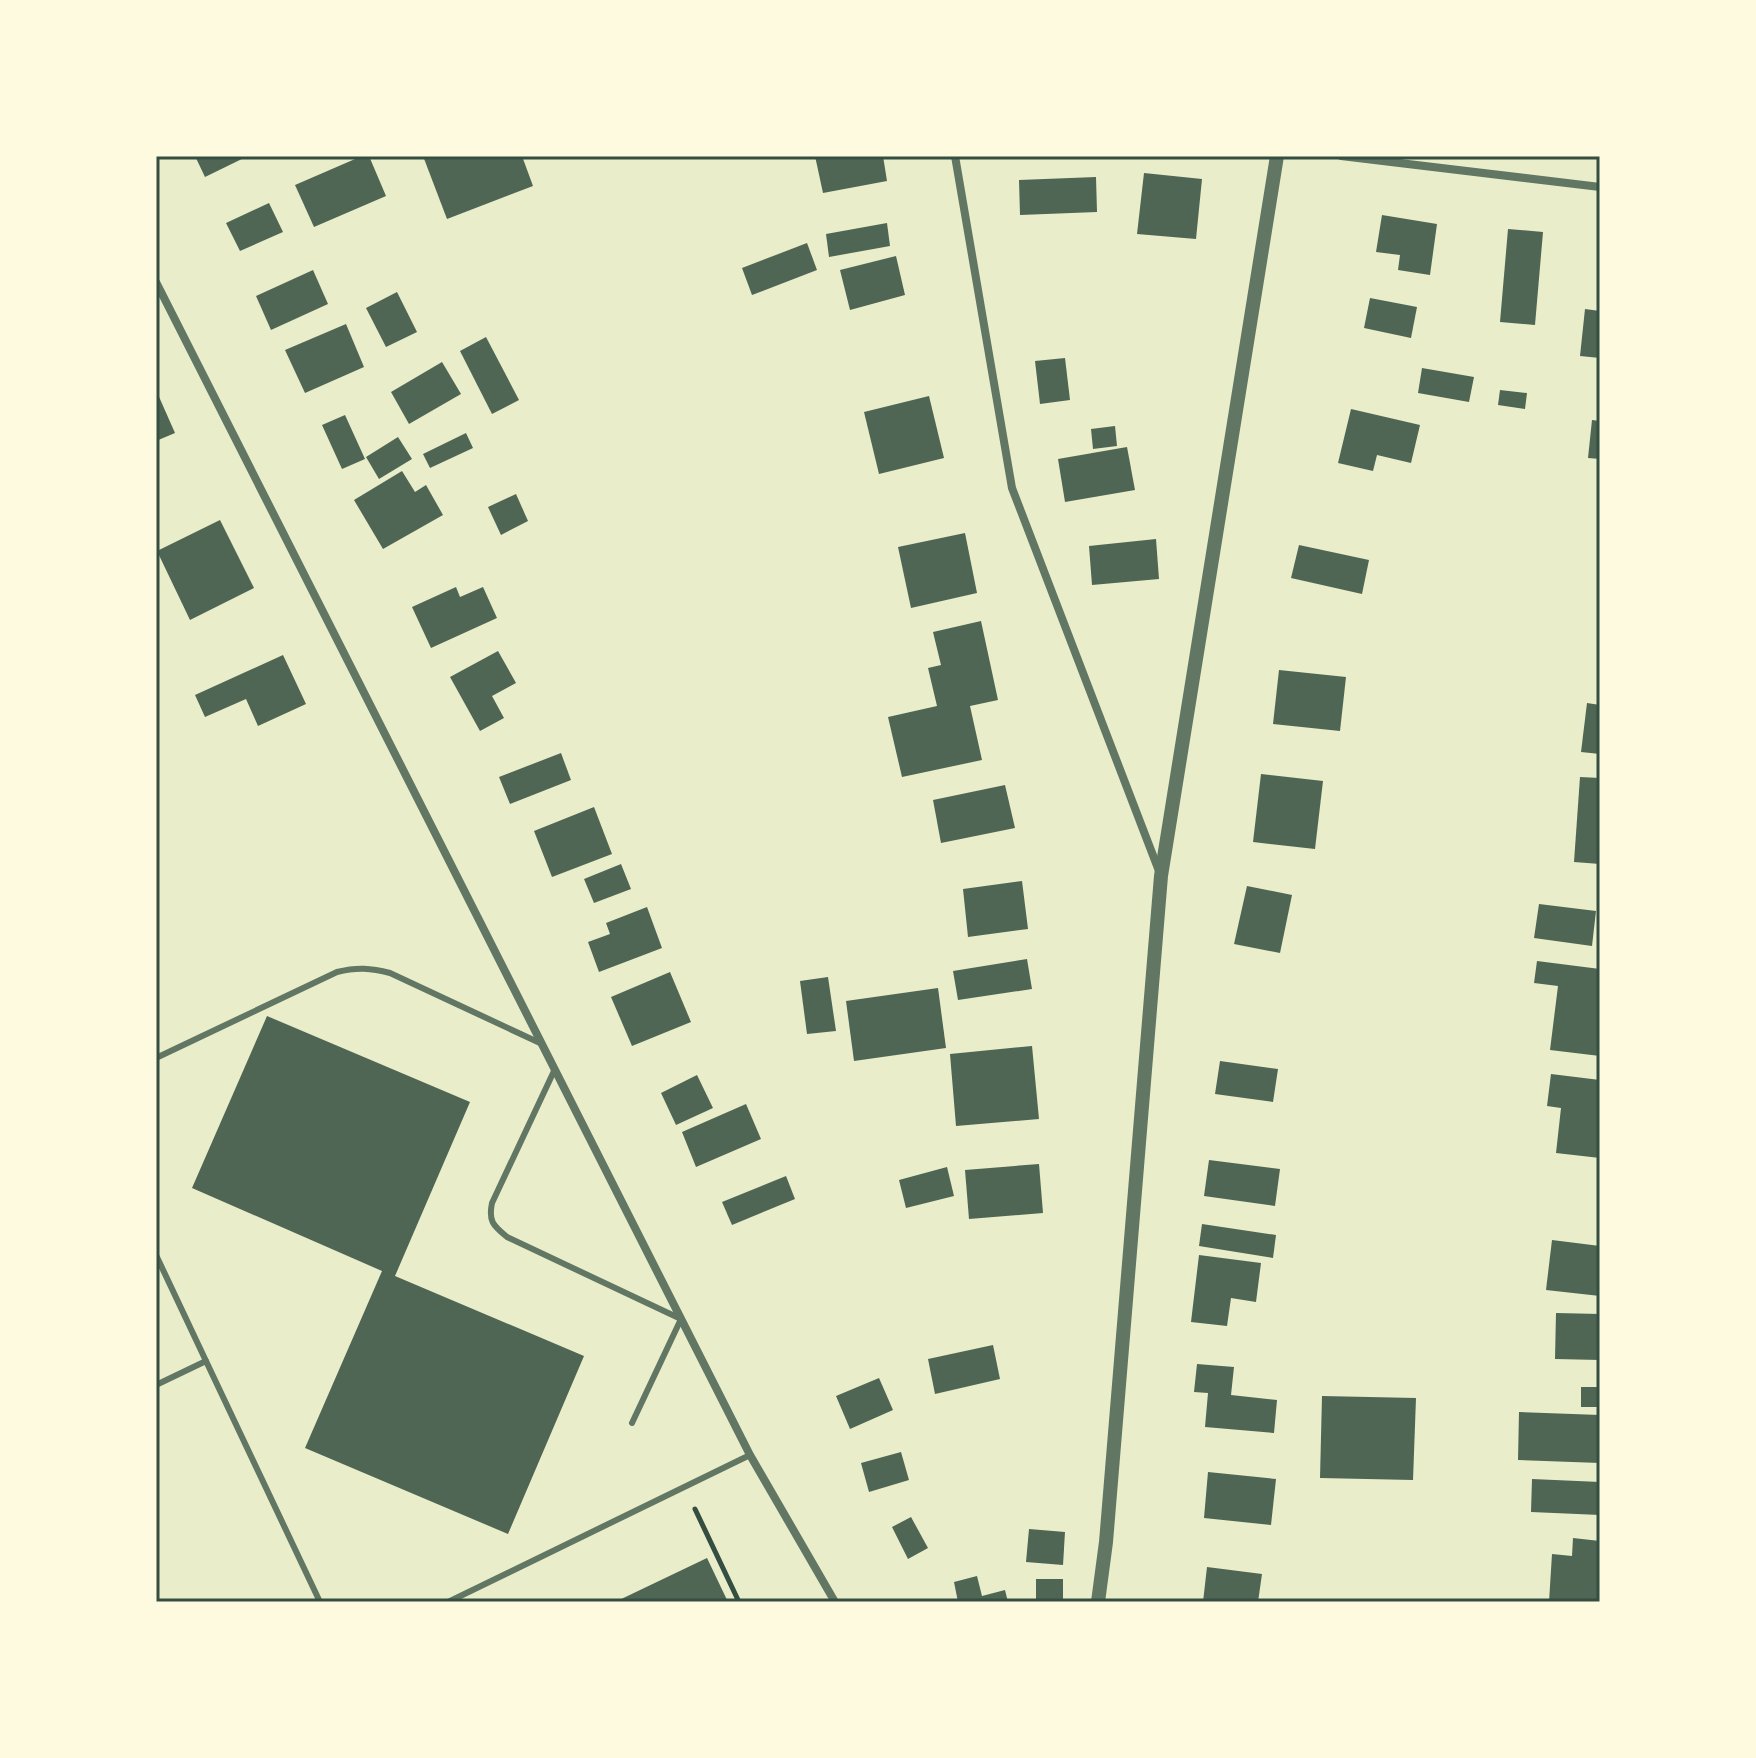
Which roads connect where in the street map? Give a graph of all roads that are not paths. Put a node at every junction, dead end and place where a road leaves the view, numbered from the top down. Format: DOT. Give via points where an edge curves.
graph roads {
  1 [pos="955,156"];
  2 [pos="1277,156"];
  3 [pos="1341,156"];
  4 [pos="1600,187"];
  5 [pos="156,282"];
  6 [pos="1161,876"];
  7 [pos="540,1043"];
  8 [pos="156,1058"];
  9 [pos="554,1071"];
  10 [pos="156,1255"];
  11 [pos="681,1319"];
  12 [pos="206,1361"];
  13 [pos="156,1385"];
  14 [pos="632,1423"];
  15 [pos="750,1455"];
  16 [pos="320,1602"];
  17 [pos="448,1602"];
  18 [pos="835,1602"];
  19 [pos="1098,1602"];
  1 -- 6 [label="street" via="1012,488"];
  2 -- 6 [label="street"];
  3 -- 4 [label="street"];
  5 -- 7 [label="street"];
  6 -- 19 [label="street"];
  7 -- 8 [label="lane" via="368,967 337,972"];
  7 -- 9 [label="street"];
  9 -- 11 [label="street"];
  9 -- 11 [label="lane" via="492,1203 494,1225 507,1237"];
  10 -- 12 [label="lane"];
  11 -- 14 [label="lane"];
  11 -- 15 [label="street"];
  12 -- 13 [label="lane"];
  12 -- 16 [label="lane"];
  15 -- 17 [label="lane"];
  15 -- 18 [label="street"];
}
